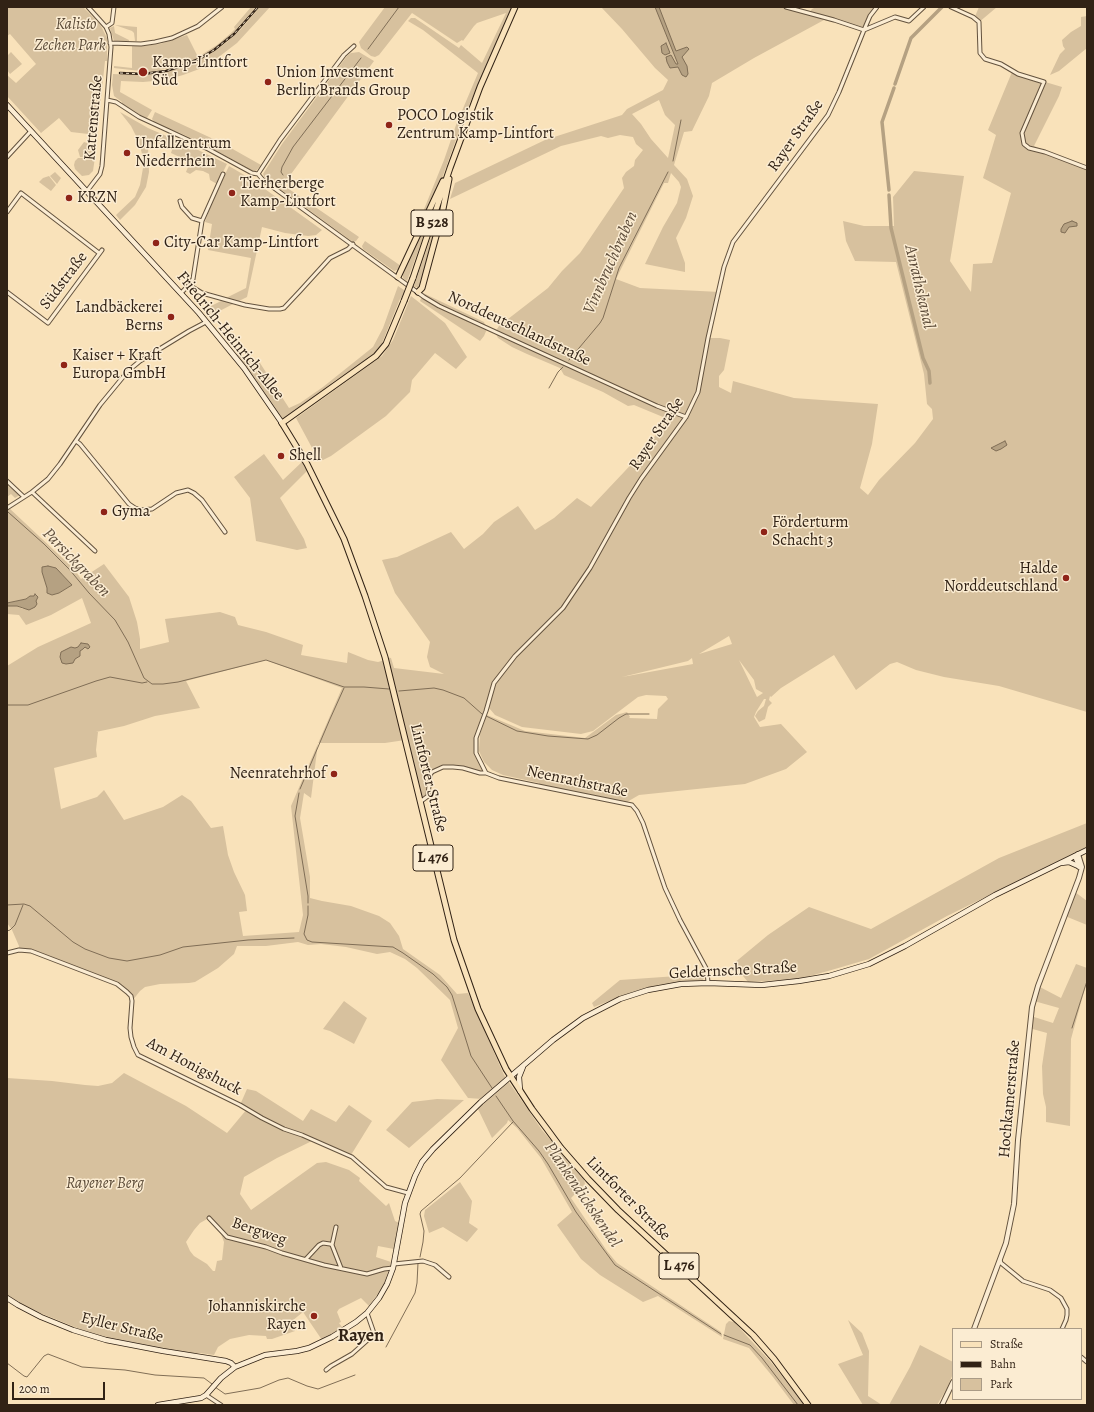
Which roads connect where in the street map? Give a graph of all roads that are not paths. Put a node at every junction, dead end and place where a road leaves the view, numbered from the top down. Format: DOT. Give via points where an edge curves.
graph roads {
  1 [pos="88,7"];
  2 [pos="114,7"];
  3 [pos="222,7"];
  4 [pos="515,7"];
  5 [pos="786,7"];
  6 [pos="877,7"];
  7 [pos="924,7"];
  8 [pos="951,7"];
  9 [pos="106,27"];
  10 [pos="864,30"];
  11 [pos="110,43"];
  12 [pos="354,46"];
  13 [pos="107,100"];
  14 [pos="7,105"];
  15 [pos="31,131"];
  16 [pos="7,157"];
  17 [pos="450,168"];
  18 [pos="1087,168"];
  19 [pos="223,174"];
  20 [pos="258,174"];
  21 [pos="87,191"];
  22 [pos="180,201"];
  23 [pos="7,212"];
  24 [pos="202,221"];
  25 [pos="352,244"];
  26 [pos="398,277"];
  27 [pos="189,285"];
  28 [pos="7,292"];
  29 [pos="418,292"];
  30 [pos="181,293"];
  31 [pos="206,322"];
  32 [pos="686,418"];
  33 [pos="282,423"];
  34 [pos="76,441"];
  35 [pos="7,481"];
  36 [pos="32,492"];
  37 [pos="24,497"];
  38 [pos="7,508"];
  39 [pos="225,532"];
  40 [pos="95,551"];
  41 [pos="394,693"];
  42 [pos="486,773"];
  43 [pos="420,802"];
  44 [pos="1087,850"];
  45 [pos="1076,855"];
  46 [pos="1058,863"];
  47 [pos="1078,866"];
  48 [pos="1080,874"];
  49 [pos="7,953"];
  50 [pos="708,983"];
  51 [pos="525,1065"];
  52 [pos="511,1076"];
  53 [pos="520,1091"];
  54 [pos="408,1193"];
  55 [pos="209,1218"];
  56 [pos="336,1226"];
  57 [pos="332,1245"];
  58 [pos="306,1260"];
  59 [pos="1000,1260"];
  60 [pos="393,1266"];
  61 [pos="341,1268"];
  62 [pos="449,1277"];
  63 [pos="7,1298"];
  64 [pos="367,1313"];
  65 [pos="974,1328"];
  66 [pos="1062,1328"];
  67 [pos="235,1367"];
  68 [pos="326,1370"];
  69 [pos="952,1384"];
  70 [pos="206,1395"];
  71 [pos="158,1405"];
  72 [pos="221,1405"];
  73 [pos="808,1405"];
  74 [pos="942,1405"];
  1 -- 9 [label="street"];
  2 -- 9 [label="street" via="112,23"];
  3 -- 11 [label="street" via="198,26 172,38 141,44"];
  4 -- 17 [label="main road, B 528" via="480,87"];
  5 -- 10 [label="street"];
  6 -- 10 [label="street, Rayer Straße"];
  7 -- 10 [label="street" via="909,21 895,17"];
  8 -- 18 [label="street" via="974,17 979,22 980,53 985,59 1044,82 1022,133 1024,144"];
  9 -- 11 [label="street, Kattenstraße"];
  10 -- 32 [label="street, Rayer Straße" via="828,114 733,242 724,267 698,392"];
  11 -- 13 [label="street, Kattenstraße"];
  12 -- 20 [label="street" via="344,55 280,140"];
  13 -- 20 [label="street, Norddeutschlandstraße" via="114,101 139,117"];
  13 -- 21 [label="street, Kattenstraße" via="101,170"];
  14 -- 15 [label="main road, Friedrich-Heinrich-Allee"];
  15 -- 16 [label="street"];
  15 -- 21 [label="main road, Friedrich-Heinrich-Allee"];
  17 -- 26 [label="main road"];
  17 -- 29 [label="main road" via="447,192 432,252 422,288"];
  17 -- 33 [label="main road, B 528, bridge" via="413,278 386,344 376,356"];
  19 -- 24 [label="street"];
  20 -- 25 [label="street, Norddeutschlandstraße"];
  21 -- 30 [label="main road, Friedrich-Heinrich-Allee"];
  22 -- 24 [label="street" via="192,218"];
  23 -- 28 [label="street, Südstraße" via="21,193 101,251 48,323"];
  24 -- 27 [label="street" via="194,274"];
  25 -- 26 [label="street, Norddeutschlandstraße"];
  25 -- 27 [label="street" via="348,249 330,258 284,308 270,309 245,305 202,293"];
  26 -- 29 [label="street, Norddeutschlandstraße"];
  27 -- 30 [label="street"];
  29 -- 32 [label="street, Norddeutschlandstraße" via="439,306"];
  30 -- 31 [label="main road, Friedrich-Heinrich-Allee"];
  31 -- 33 [label="main road, Friedrich-Heinrich-Allee / L 476" via="255,383"];
  31 -- 34 [label="street" via="140,361 128,371 100,405"];
  32 -- 42 [label="street, Rayer Straße" via="641,479 590,568 569,599 515,656 494,683 475,746"];
  33 -- 41 [label="main road, Friedrich-Heinrich-Allee / L 476" via="307,464 344,539 375,626"];
  34 -- 36 [label="street" via="48,479"];
  34 -- 39 [label="street" via="135,508 152,509 176,493 188,490 202,500"];
  35 -- 37 [label="street"];
  36 -- 37 [label="street"];
  36 -- 40 [label="street"];
  37 -- 38 [label="street"];
  41 -- 43 [label="main road, Lintforter Straße / L 476"];
  42 -- 43 [label="street, Neenrathstraße" via="463,768 435,769 430,775 428,796"];
  42 -- 50 [label="street, Neenrathstraße" via="635,807 665,888 707,970"];
  43 -- 52 [label="main road, Lintforter Straße / L 476" via="452,933 465,975 480,1014"];
  44 -- 45 [label="main road, Geldernsche Straße"];
  45 -- 46 [label="main road, Geldernsche Straße"];
  45 -- 47 [label="street"];
  45 -- 48 [label="street, Hochkamerstraße" via="1082,867"];
  46 -- 47 [label="main road" via="1069,862"];
  46 -- 50 [label="main road, Geldernsche Straße" via="988,898 869,964 829,976 799,981 762,985"];
  47 -- 48 [label="street"];
  48 -- 59 [label="street, Hochkamerstraße" via="1032,1008 1014,1204"];
  49 -- 54 [label="street, Am Honigshuck" via="31,951 117,984 131,996 131,1037 138,1055 284,1129 352,1157 386,1187"];
  50 -- 51 [label="main road, Geldernsche Straße" via="681,984 648,990 620,999 571,1026"];
  51 -- 52 [label="main road, Geldernsche Straße"];
  51 -- 53 [label="main road" via="519,1077"];
  52 -- 53 [label="main road, Lintforter Straße / L 476"];
  52 -- 54 [label="main road, Geldernsche Straße" via="432,1149 418,1169"];
  53 -- 73 [label="main road, Lintforter Straße / L 476" via="561,1148 588,1179 753,1335"];
  54 -- 60 [label="main road, Geldernsche Straße"];
  55 -- 58 [label="street, Bergweg" via="227,1237"];
  56 -- 57 [label="street"];
  57 -- 58 [label="street" via="322,1243"];
  57 -- 61 [label="street"];
  58 -- 61 [label="street, Bergweg"];
  59 -- 65 [label="street, Hochkamerstraße"];
  59 -- 66 [label="street" via="1023,1281 1050,1290 1061,1298 1067,1308"];
  60 -- 61 [label="street, Bergweg" via="367,1274"];
  60 -- 62 [label="street" via="417,1261 430,1262"];
  60 -- 64 [label="main road, Geldernsche Straße" via="387,1284"];
  63 -- 67 [label="main road, Eyller Straße" via="41,1317 106,1340 226,1361"];
  64 -- 67 [label="main road, Geldernsche Straße" via="337,1334 309,1348 265,1355"];
  64 -- 68 [label="street" via="375,1336"];
  67 -- 70 [label="main road, Geldernsche Straße"];
  69 -- 74 [label="street"];
  70 -- 71 [label="main road"];
  70 -- 72 [label="street"];
}
